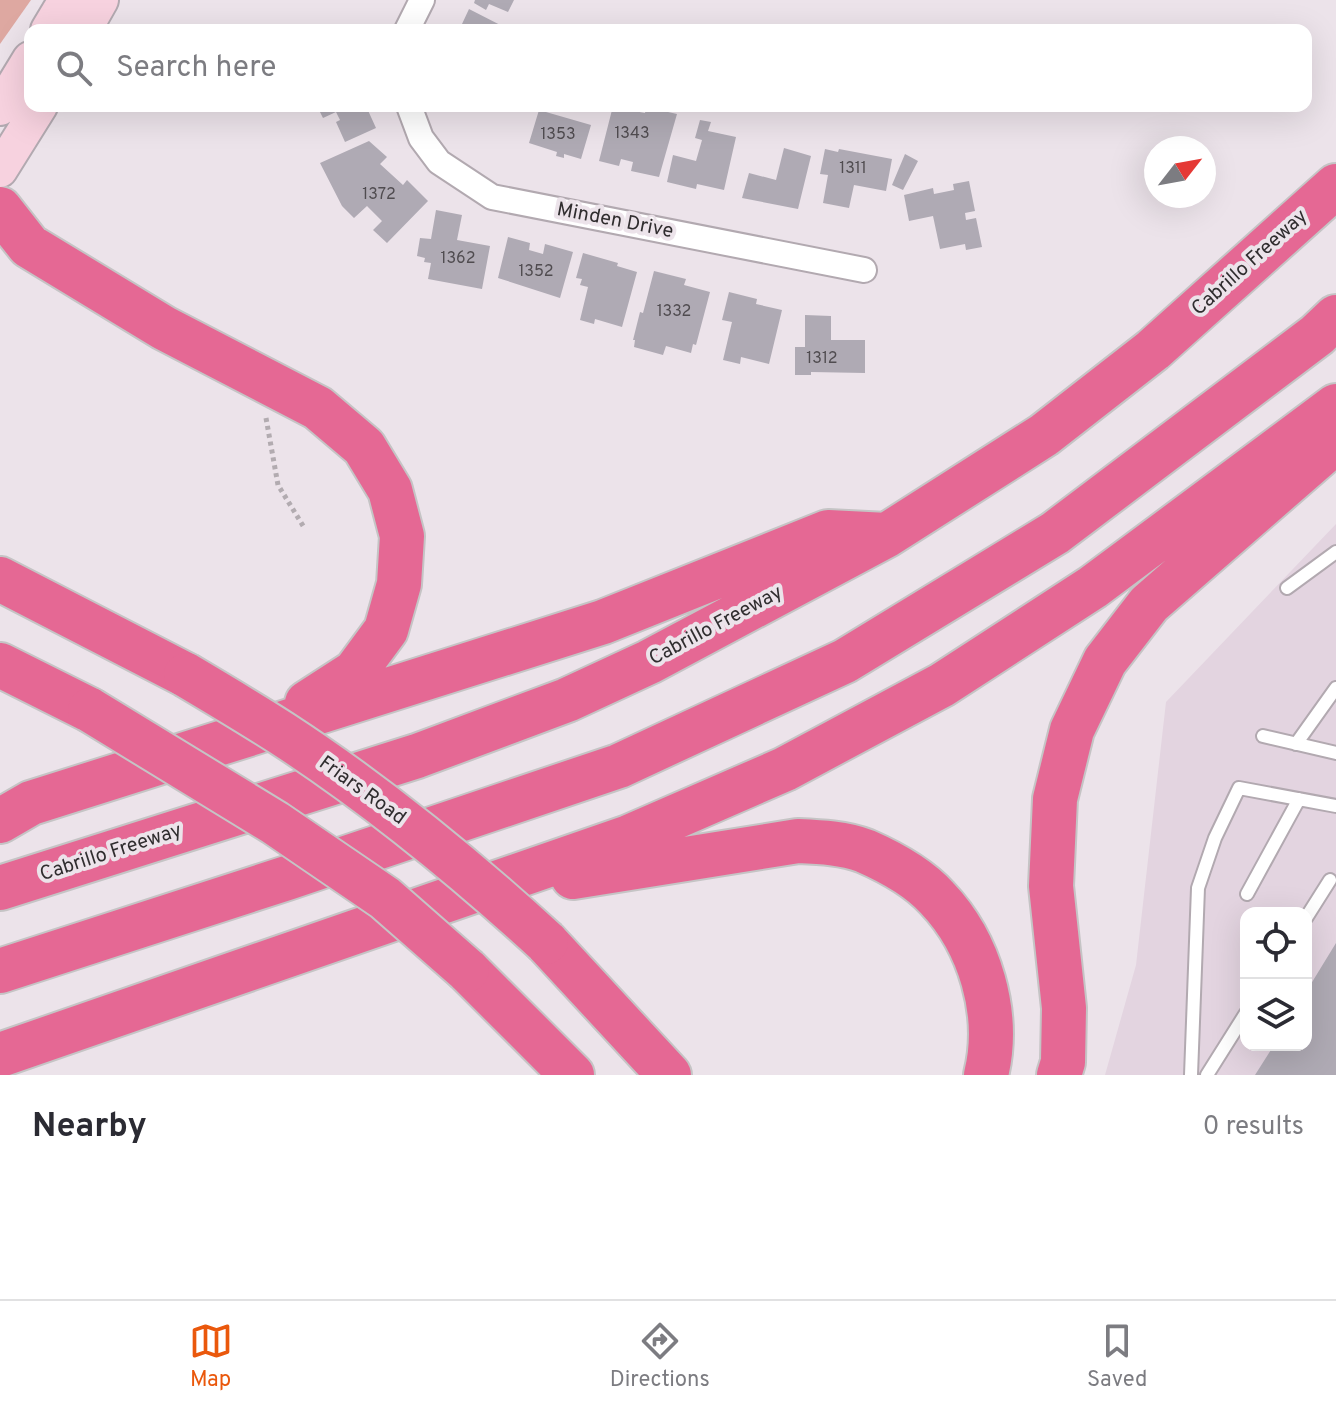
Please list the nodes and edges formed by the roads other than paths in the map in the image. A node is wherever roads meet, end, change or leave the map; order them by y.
1 (66, 0) edge
2 (101, 0) edge
3 (422, 0) edge
4 (52, 24) edge
5 (87, 24) edge
6 (410, 24) edge
7 (24, 69) edge
8 (0, 108) edge
9 (36, 112) edge
10 (411, 112) edge
11 (0, 170) edge
12 (1336, 186) edge
13 (0, 209) edge
14 (15, 249) edge
15 (864, 270) dead end
16 (1336, 317) edge
17 (1336, 406) edge
18 (1336, 441) edge
19 (887, 535) junction
20 (1336, 552) edge
21 (0, 579) edge
22 (1287, 588) dead end
23 (0, 665) edge
24 (1336, 688) edge
25 (265, 731) junction
26 (1263, 736) dead end
27 (1296, 744) junction
28 (1336, 753) edge
29 (1299, 799) junction
30 (1336, 806) edge
31 (10, 810) edge
32 (1334, 878) edge
33 (0, 888) edge
34 (468, 893) junction
35 (1247, 894) dead end
36 (1312, 909) edge
37 (0, 971) edge
38 (1240, 1023) edge
39 (0, 1055) edge
40 (572, 1075) edge
41 (669, 1075) edge
42 (986, 1075) edge
43 (1059, 1075) edge
44 (1191, 1075) edge
45 (1207, 1075) edge

1 - 4 main road
2 - 5 main road
3 - 6 street
7 - 8 main road
9 - 11 main road
10 - 15 street, Minden Drive
12 - 19 highway, Cabrillo Freeway
13 - 14 highway
14 - 25 highway
16 - 37 highway
17 - 34 highway
18 - 43 highway
19 - 25 highway
19 - 33 highway, Cabrillo Freeway
20 - 22 lane
21 - 41 highway, Friars Road, bridge
23 - 40 highway, bridge
24 - 27 lane
25 - 31 highway
26 - 27 lane
27 - 28 lane
29 - 30 lane
29 - 35 lane
29 - 44 lane
32 - 36 lane
34 - 39 highway
34 - 42 highway
38 - 45 lane

